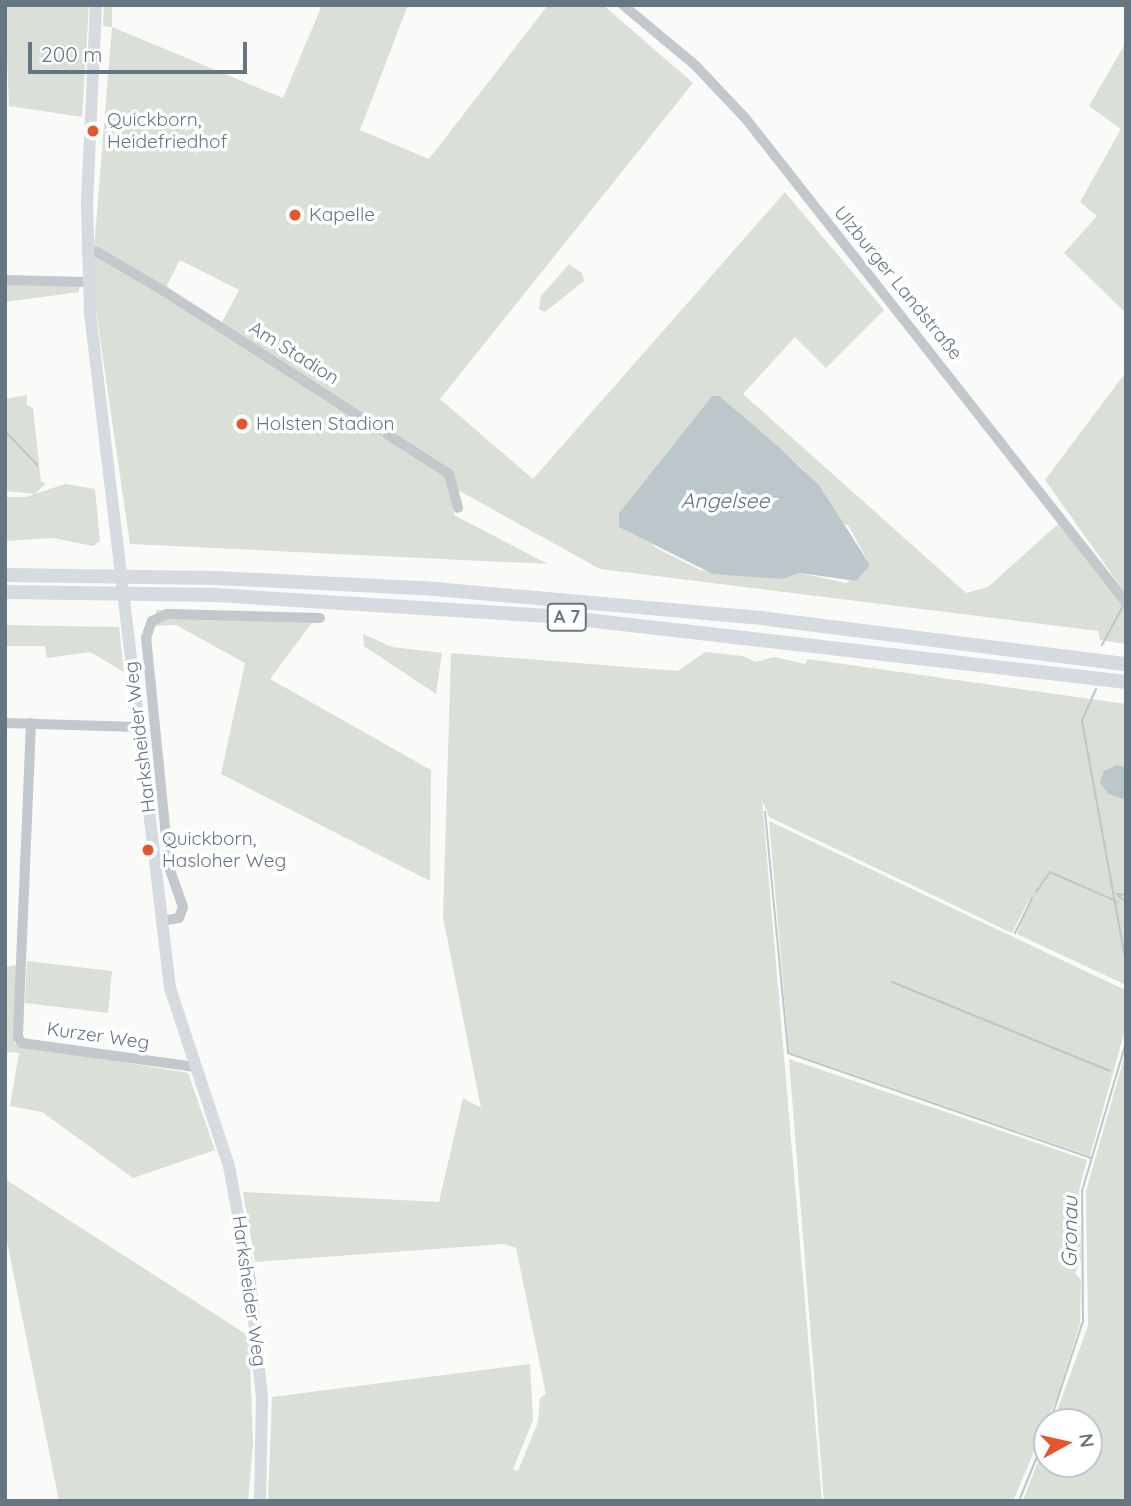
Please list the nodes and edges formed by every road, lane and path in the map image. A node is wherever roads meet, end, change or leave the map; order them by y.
1 (96, 5) edge
2 (623, 5) edge
3 (87, 251) junction
4 (5, 280) edge
5 (87, 282) junction
6 (458, 508) dead end
7 (5, 575) edge
8 (5, 592) edge
9 (1126, 602) edge
10 (320, 618) dead end
11 (1126, 664) edge
12 (1126, 681) edge
13 (5, 723) edge
14 (32, 723) junction
15 (138, 727) junction
16 (161, 921) junction
17 (195, 1067) junction
18 (260, 1501) edge

1 - 3 main road, Harksheider Weg
2 - 9 street, Ulzburger Landstraße
3 - 5 main road, Harksheider Weg
3 - 6 street, Am Stadion
4 - 5 street
5 - 15 main road, Harksheider Weg
7 - 11 highway, A 7
8 - 12 highway, A 7
10 - 16 street
13 - 14 street
14 - 15 street
14 - 17 street, Kurzer Weg
15 - 16 main road, Harksheider Weg
16 - 17 main road, Harksheider Weg
17 - 18 main road, Harksheider Weg

